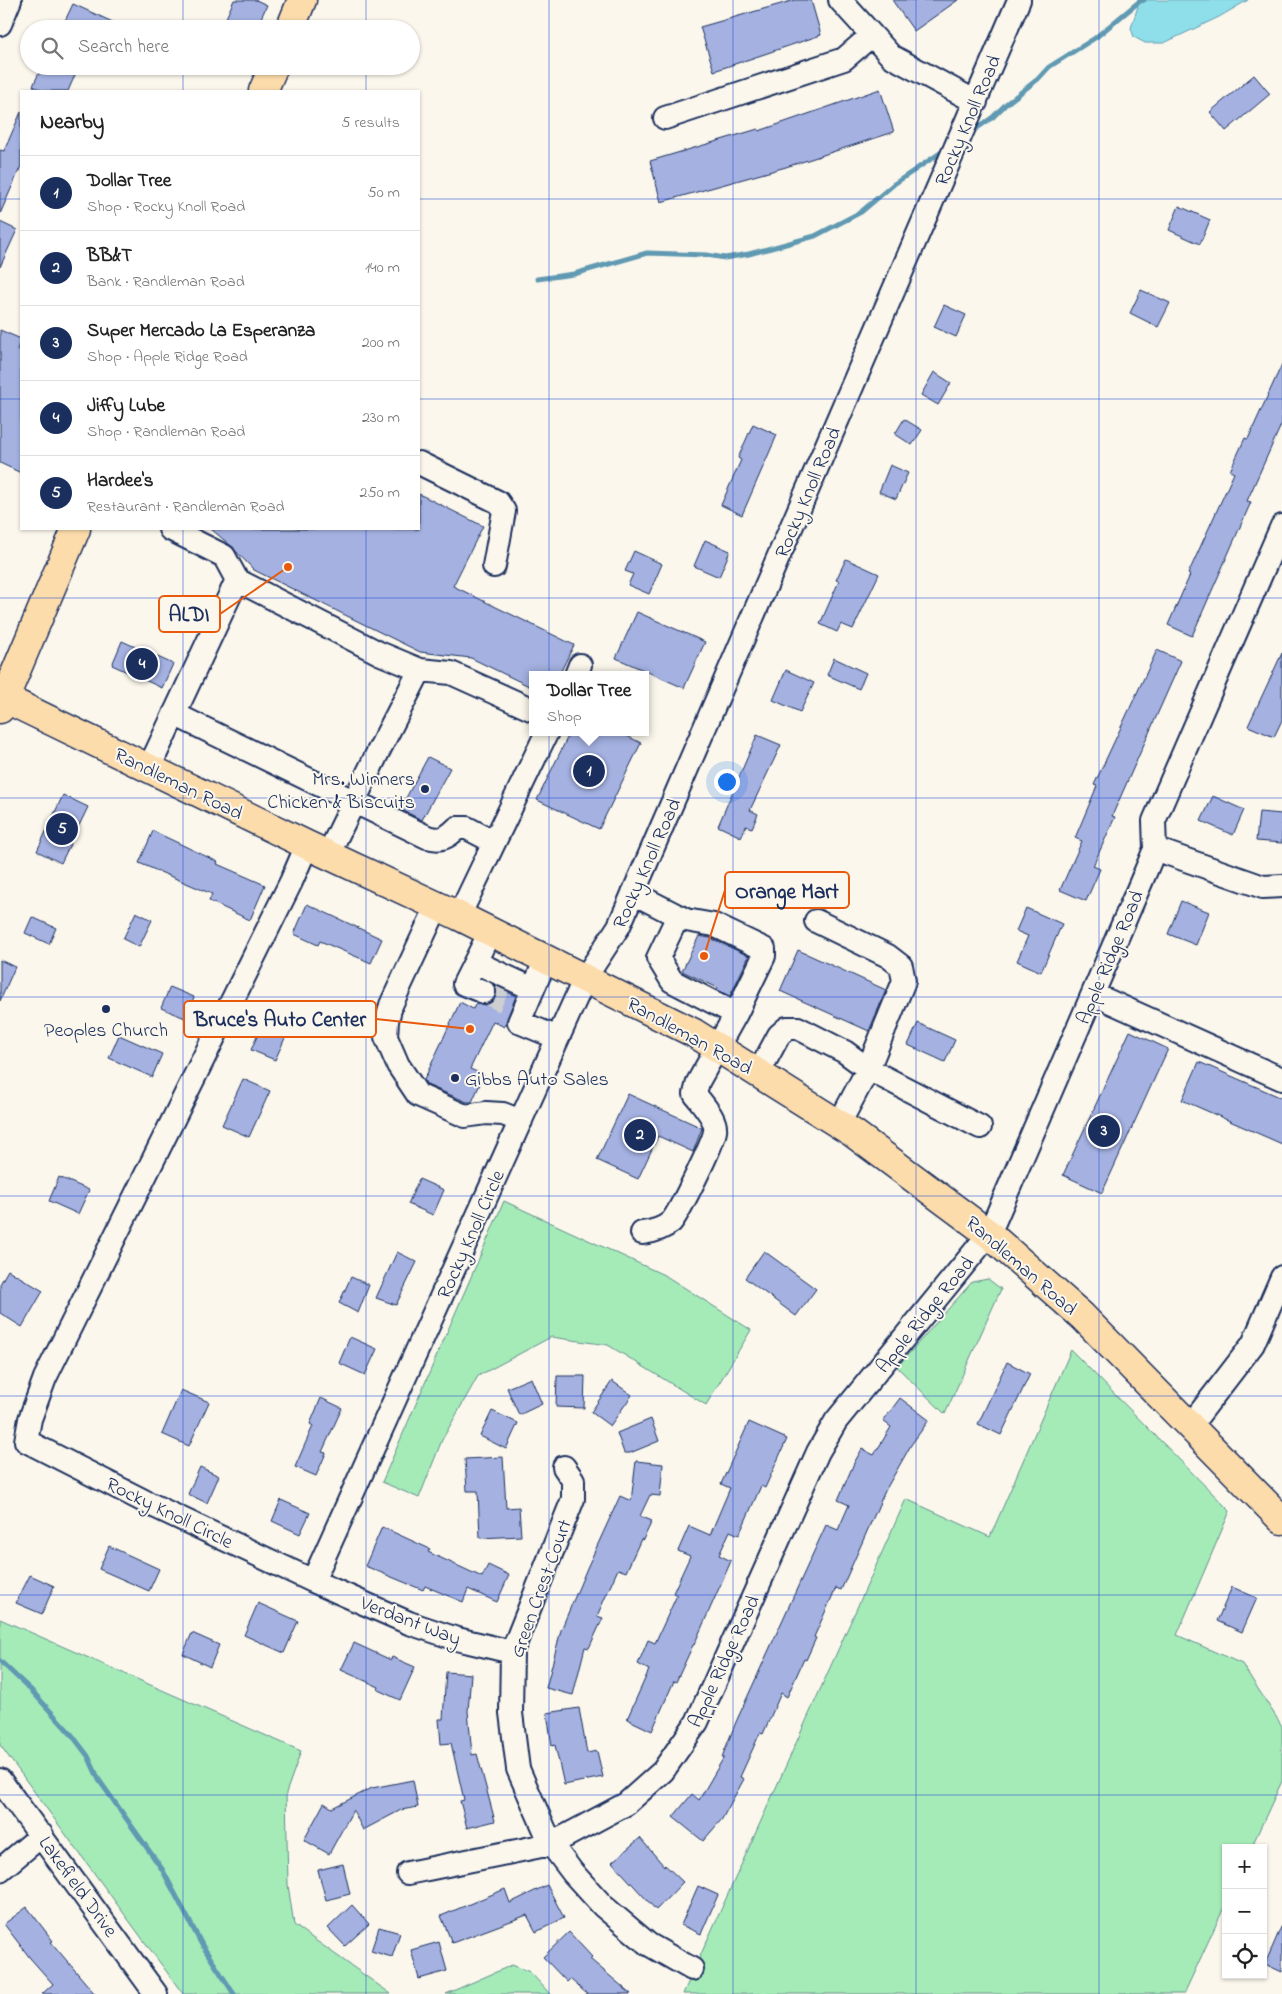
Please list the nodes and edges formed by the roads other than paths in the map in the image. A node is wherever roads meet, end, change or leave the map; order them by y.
1 (10, 0) edge
2 (302, 0) edge
3 (840, 0) edge
4 (1019, 0) edge
5 (294, 20) edge
6 (0, 24) edge
7 (872, 35) junction
8 (270, 75) edge
9 (263, 90) edge
10 (976, 102) junction
11 (665, 118) dead end
12 (420, 463) edge
13 (1282, 526) edge
14 (76, 530) edge
15 (172, 530) edge
16 (494, 566) dead end
17 (237, 580) junction
18 (420, 670) junction
19 (1, 701) edge
20 (529, 708) edge
21 (174, 714) junction
22 (545, 736) edge
23 (149, 768) junction
24 (354, 801) junction
25 (494, 842) junction
26 (1155, 849) junction
27 (318, 850) junction
28 (1282, 886) edge
29 (633, 893) junction
30 (448, 911) junction
31 (678, 916) junction
32 (816, 921) dead end
33 (490, 932) junction
34 (546, 960) junction
35 (475, 962) junction
36 (585, 978) junction
37 (533, 989) junction
38 (484, 992) tunnel mouth
39 (1093, 994) junction
40 (736, 1014) junction
41 (558, 1038) junction
42 (716, 1047) junction
43 (868, 1069) junction
44 (758, 1074) junction
45 (1282, 1079) edge
46 (521, 1121) junction
47 (838, 1124) junction
48 (980, 1127) dead end
49 (642, 1233) dead end
50 (989, 1234) junction
51 (1282, 1277) edge
52 (1190, 1426) junction
53 (564, 1467) dead end
54 (1282, 1520) edge
55 (313, 1581) junction
56 (512, 1652) junction
57 (0, 1780) edge
58 (42, 1835) junction
59 (551, 1844) junction
60 (0, 1870) edge
61 (408, 1873) dead end
62 (692, 1969) dead end
63 (156, 1994) edge

1 - 6 street
2 - 5 main road
3 - 7 street
4 - 10 street, Rocky Knoll Road
7 - 10 street
7 - 11 street
8 - 9 main road
10 - 29 street, Rocky Knoll Road
12 - 16 street
13 - 26 street, Apple Ridge Road
14 - 19 main road
15 - 17 street
17 - 18 street
17 - 21 street
18 - 20 street
18 - 24 street
19 - 23 main road, Randleman Road
21 - 23 street
21 - 24 street
22 - 25 street
23 - 27 main road, Randleman Road
24 - 25 street
24 - 27 street
25 - 30 street
26 - 28 street
26 - 39 street, Apple Ridge Road
27 - 30 main road, Randleman Road
27 - 55 street, Rocky Knoll Circle
29 - 31 street
29 - 36 street, Rocky Knoll Road
30 - 33 main road, Randleman Road
30 - 46 street
31 - 40 street
31 - 40 street
32 - 43 street
33 - 34 main road, Randleman Road
33 - 35 street
34 - 36 main road, Randleman Road
34 - 37 street
35 - 37 street
35 - 38 street
36 - 41 street, Rocky Knoll Circle
36 - 42 main road, Randleman Road
37 - 41 street
39 - 45 street
39 - 50 street, Apple Ridge Road
40 - 42 street
41 - 46 street, Rocky Knoll Circle
42 - 44 main road, Randleman Road
42 - 49 street
43 - 44 street
43 - 47 street
43 - 48 street
44 - 47 main road, Randleman Road
46 - 55 street, Rocky Knoll Circle
47 - 50 main road, Randleman Road
50 - 52 main road, Randleman Road
50 - 59 street, Apple Ridge Road
51 - 52 street
52 - 54 main road, Randleman Road
53 - 56 street, Green Crest Court
55 - 56 street, Verdant Way
56 - 59 street, Green Crest Court
57 - 58 street, Lakefield Drive
58 - 60 street
58 - 63 street, Lakefield Drive
59 - 61 street, Apple Ridge Road
59 - 62 street, Green Crest Court

